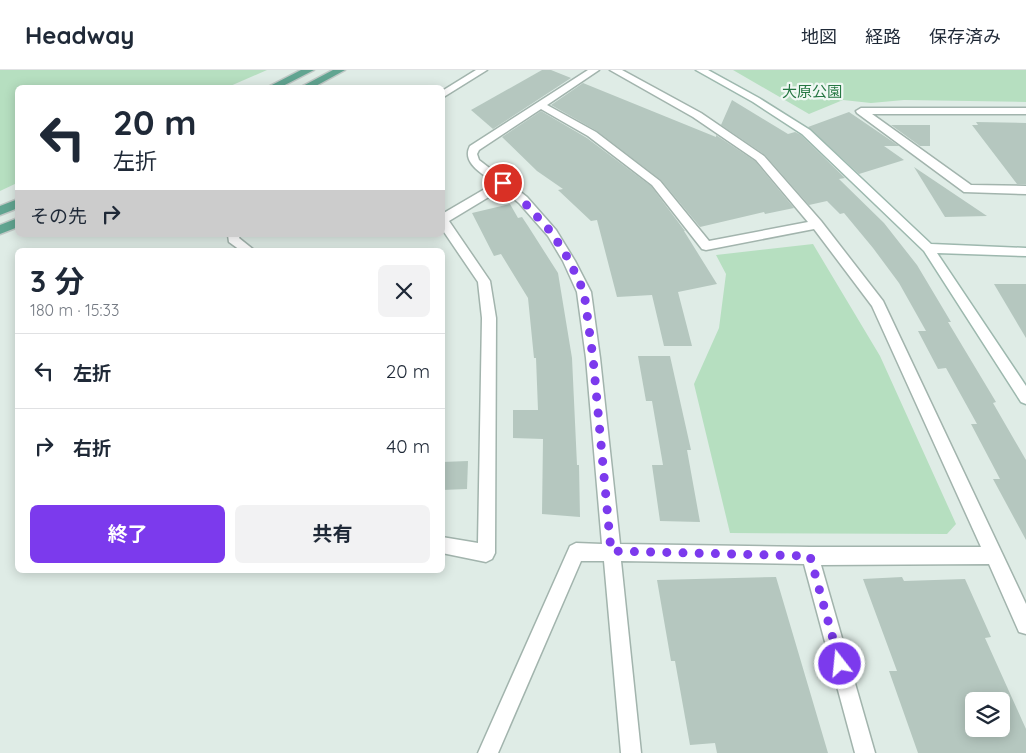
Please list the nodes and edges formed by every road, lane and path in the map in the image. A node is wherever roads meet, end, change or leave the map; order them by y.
1 (309, 70) edge
2 (340, 70) edge
3 (482, 70) edge
4 (594, 70) edge
5 (615, 70) edge
6 (701, 70) edge
7 (276, 85) edge
8 (308, 85) edge
9 (445, 93) edge
10 (541, 105) junction
11 (1026, 111) edge
12 (503, 183) junction
13 (1026, 190) edge
14 (15, 204) edge
15 (0, 211) edge
16 (445, 218) edge
17 (445, 222) edge
18 (15, 223) edge
19 (817, 224) junction
20 (0, 230) edge
21 (233, 237) edge
22 (245, 248) edge
23 (928, 248) junction
24 (1026, 252) edge
25 (1026, 398) edge
26 (445, 546) edge
27 (611, 551) junction
28 (994, 554) junction
29 (810, 556) junction
30 (1026, 625) edge
31 (488, 753) edge
32 (631, 753) edge
33 (865, 753) edge

1 - 7 main road
2 - 8 main road
3 - 9 street
4 - 10 street
5 - 19 street
6 - 23 street
10 - 12 street
10 - 19 street
11 - 13 street
12 - 16 street
12 - 27 street
14 - 15 main road
17 - 26 street
18 - 20 main road
19 - 28 street
21 - 22 street
23 - 24 street
23 - 25 street
27 - 29 street
27 - 31 street
27 - 32 street
28 - 29 street
28 - 30 street
29 - 33 street

